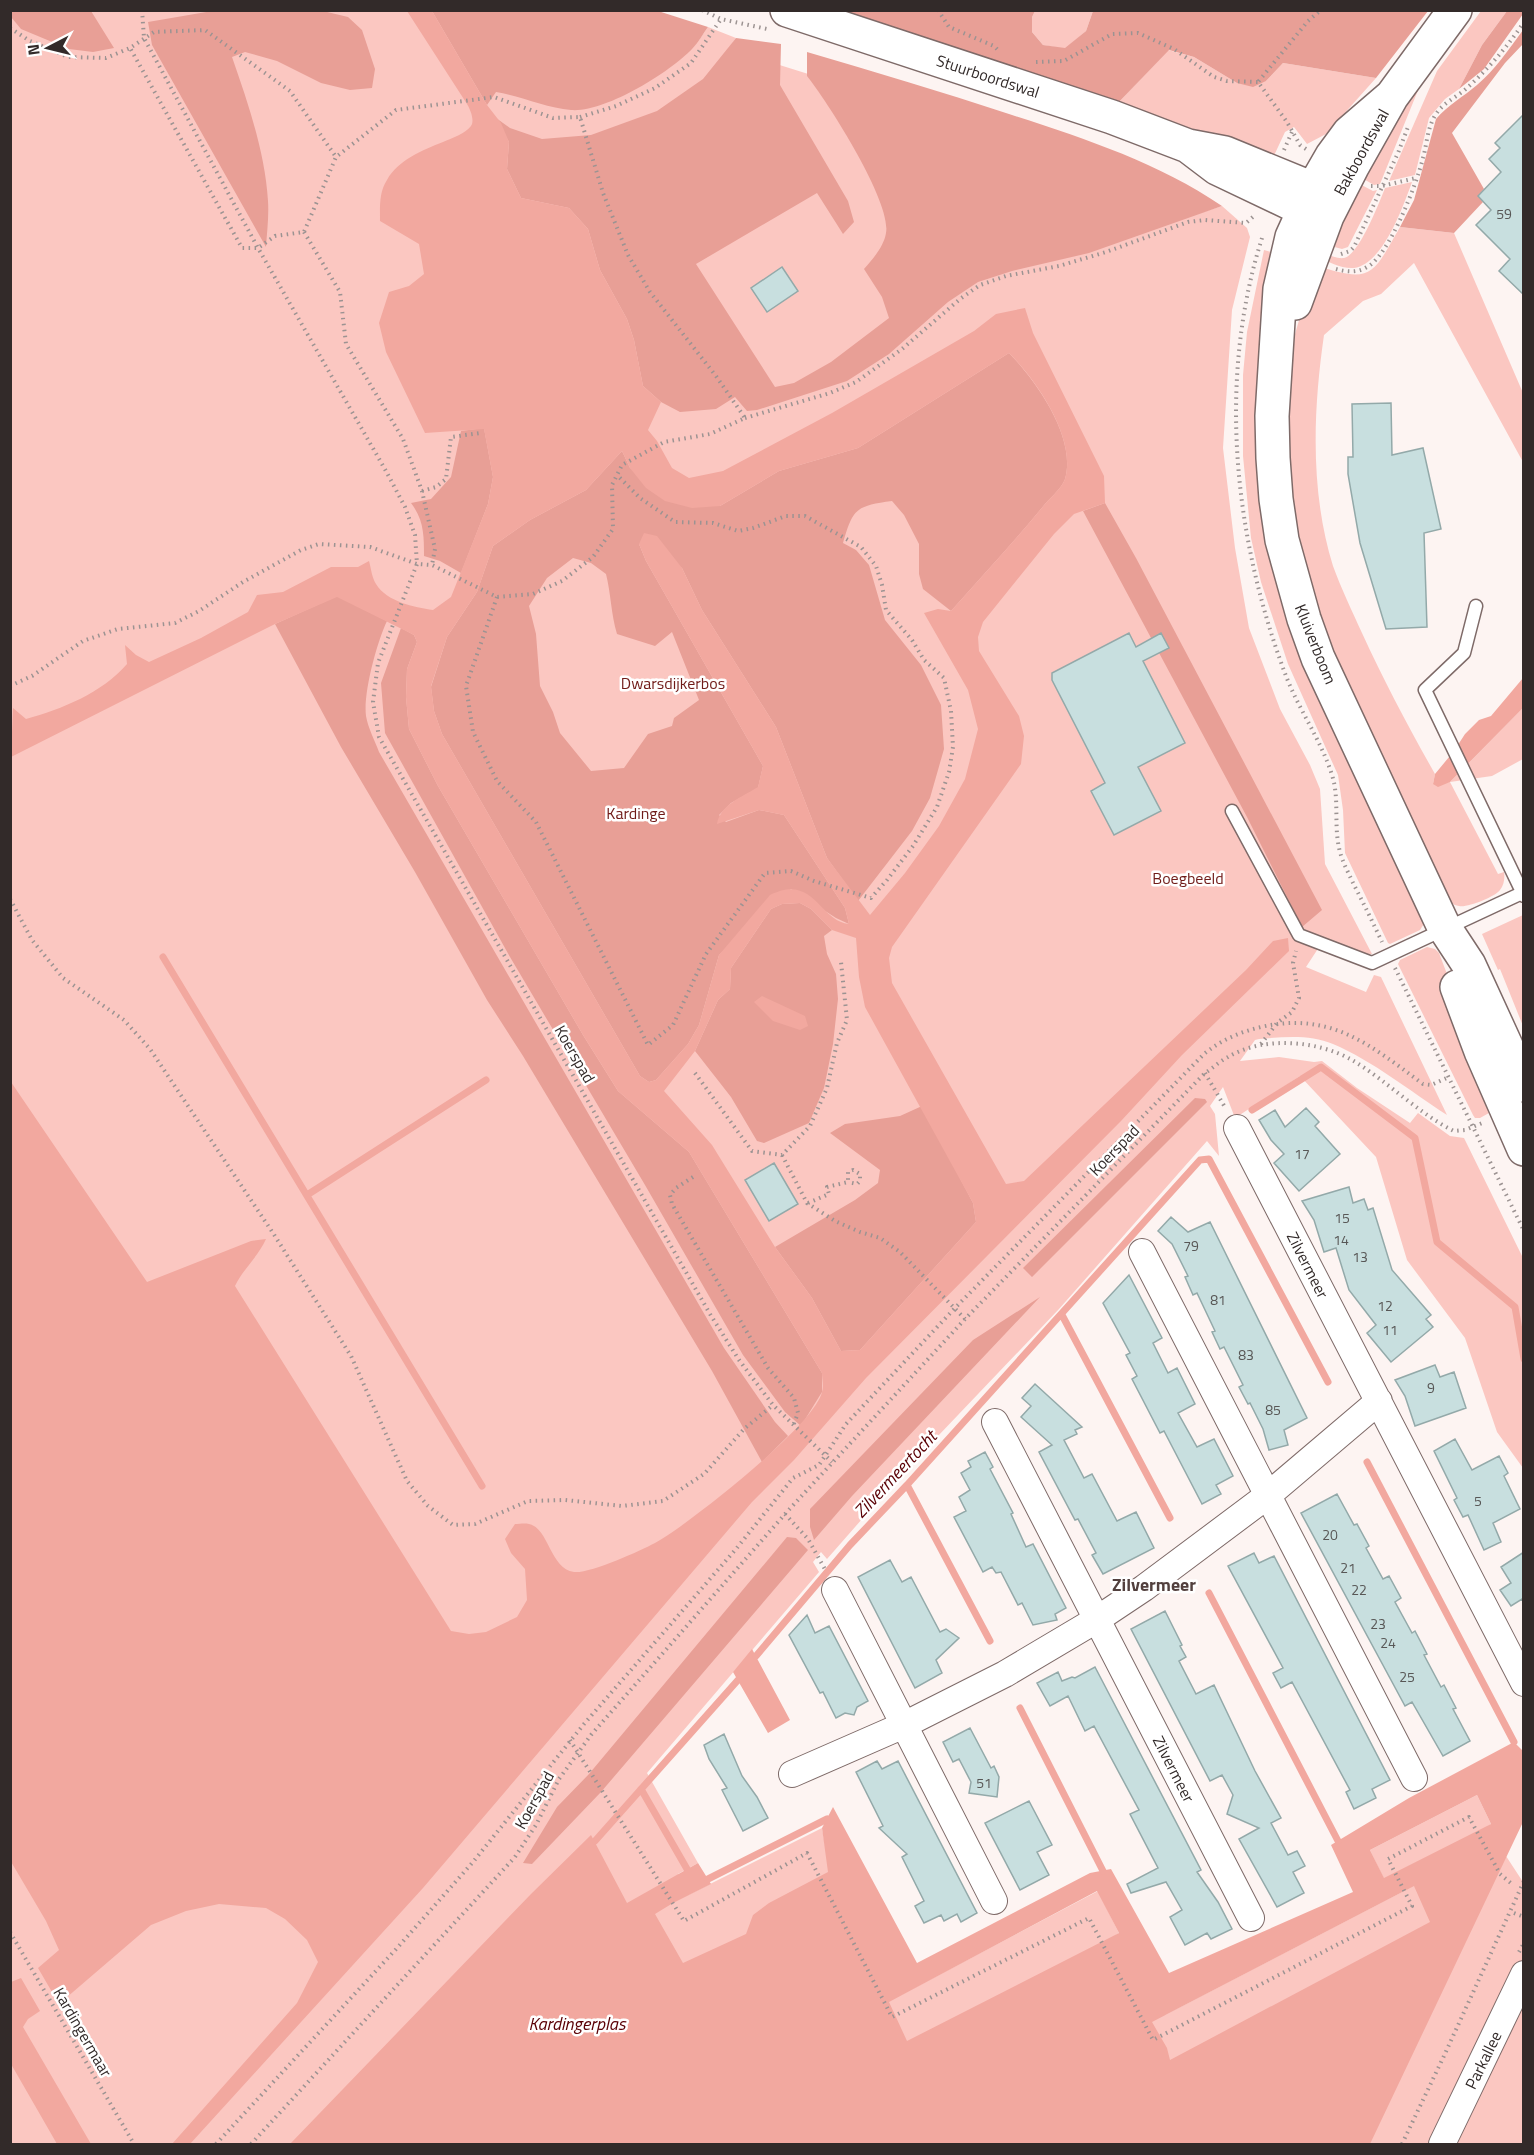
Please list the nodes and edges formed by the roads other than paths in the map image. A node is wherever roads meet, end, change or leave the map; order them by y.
1 (787, 10) edge
2 (1455, 10) edge
3 (1316, 202) junction
4 (1476, 606) dead end
5 (1232, 811) dead end
6 (1523, 895) edge
7 (1444, 927) junction
8 (1524, 1085) edge
9 (1237, 1128) road end
10 (1524, 1149) edge
11 (1142, 1252) dead end
12 (1379, 1401) junction
13 (995, 1422) dead end
14 (1267, 1496) junction
15 (835, 1590) dead end
16 (1096, 1620) junction
17 (1524, 1683) edge
18 (904, 1725) junction
19 (792, 1774) dead end
20 (1414, 1778) dead end
21 (994, 1901) dead end
22 (1251, 1917) dead end
23 (1524, 1974) edge
24 (1442, 2145) edge

1 - 3 main road, Stuurboordswal
2 - 3 main road, Bakboordswal
3 - 7 main road, Kluiverboom
4 - 6 lane
5 - 7 lane
6 - 7 lane
7 - 8 main road, Kluiverboom
7 - 10 main road, Kluiverboom
9 - 12 street, Zilvermeer
11 - 14 street
12 - 14 street
12 - 17 street, Zilvermeer
13 - 16 street, Zilvermeer
14 - 16 street
14 - 20 street
15 - 18 street
16 - 18 street
16 - 22 street, Zilvermeer
18 - 19 street
18 - 21 street
23 - 24 street, Parkallee

